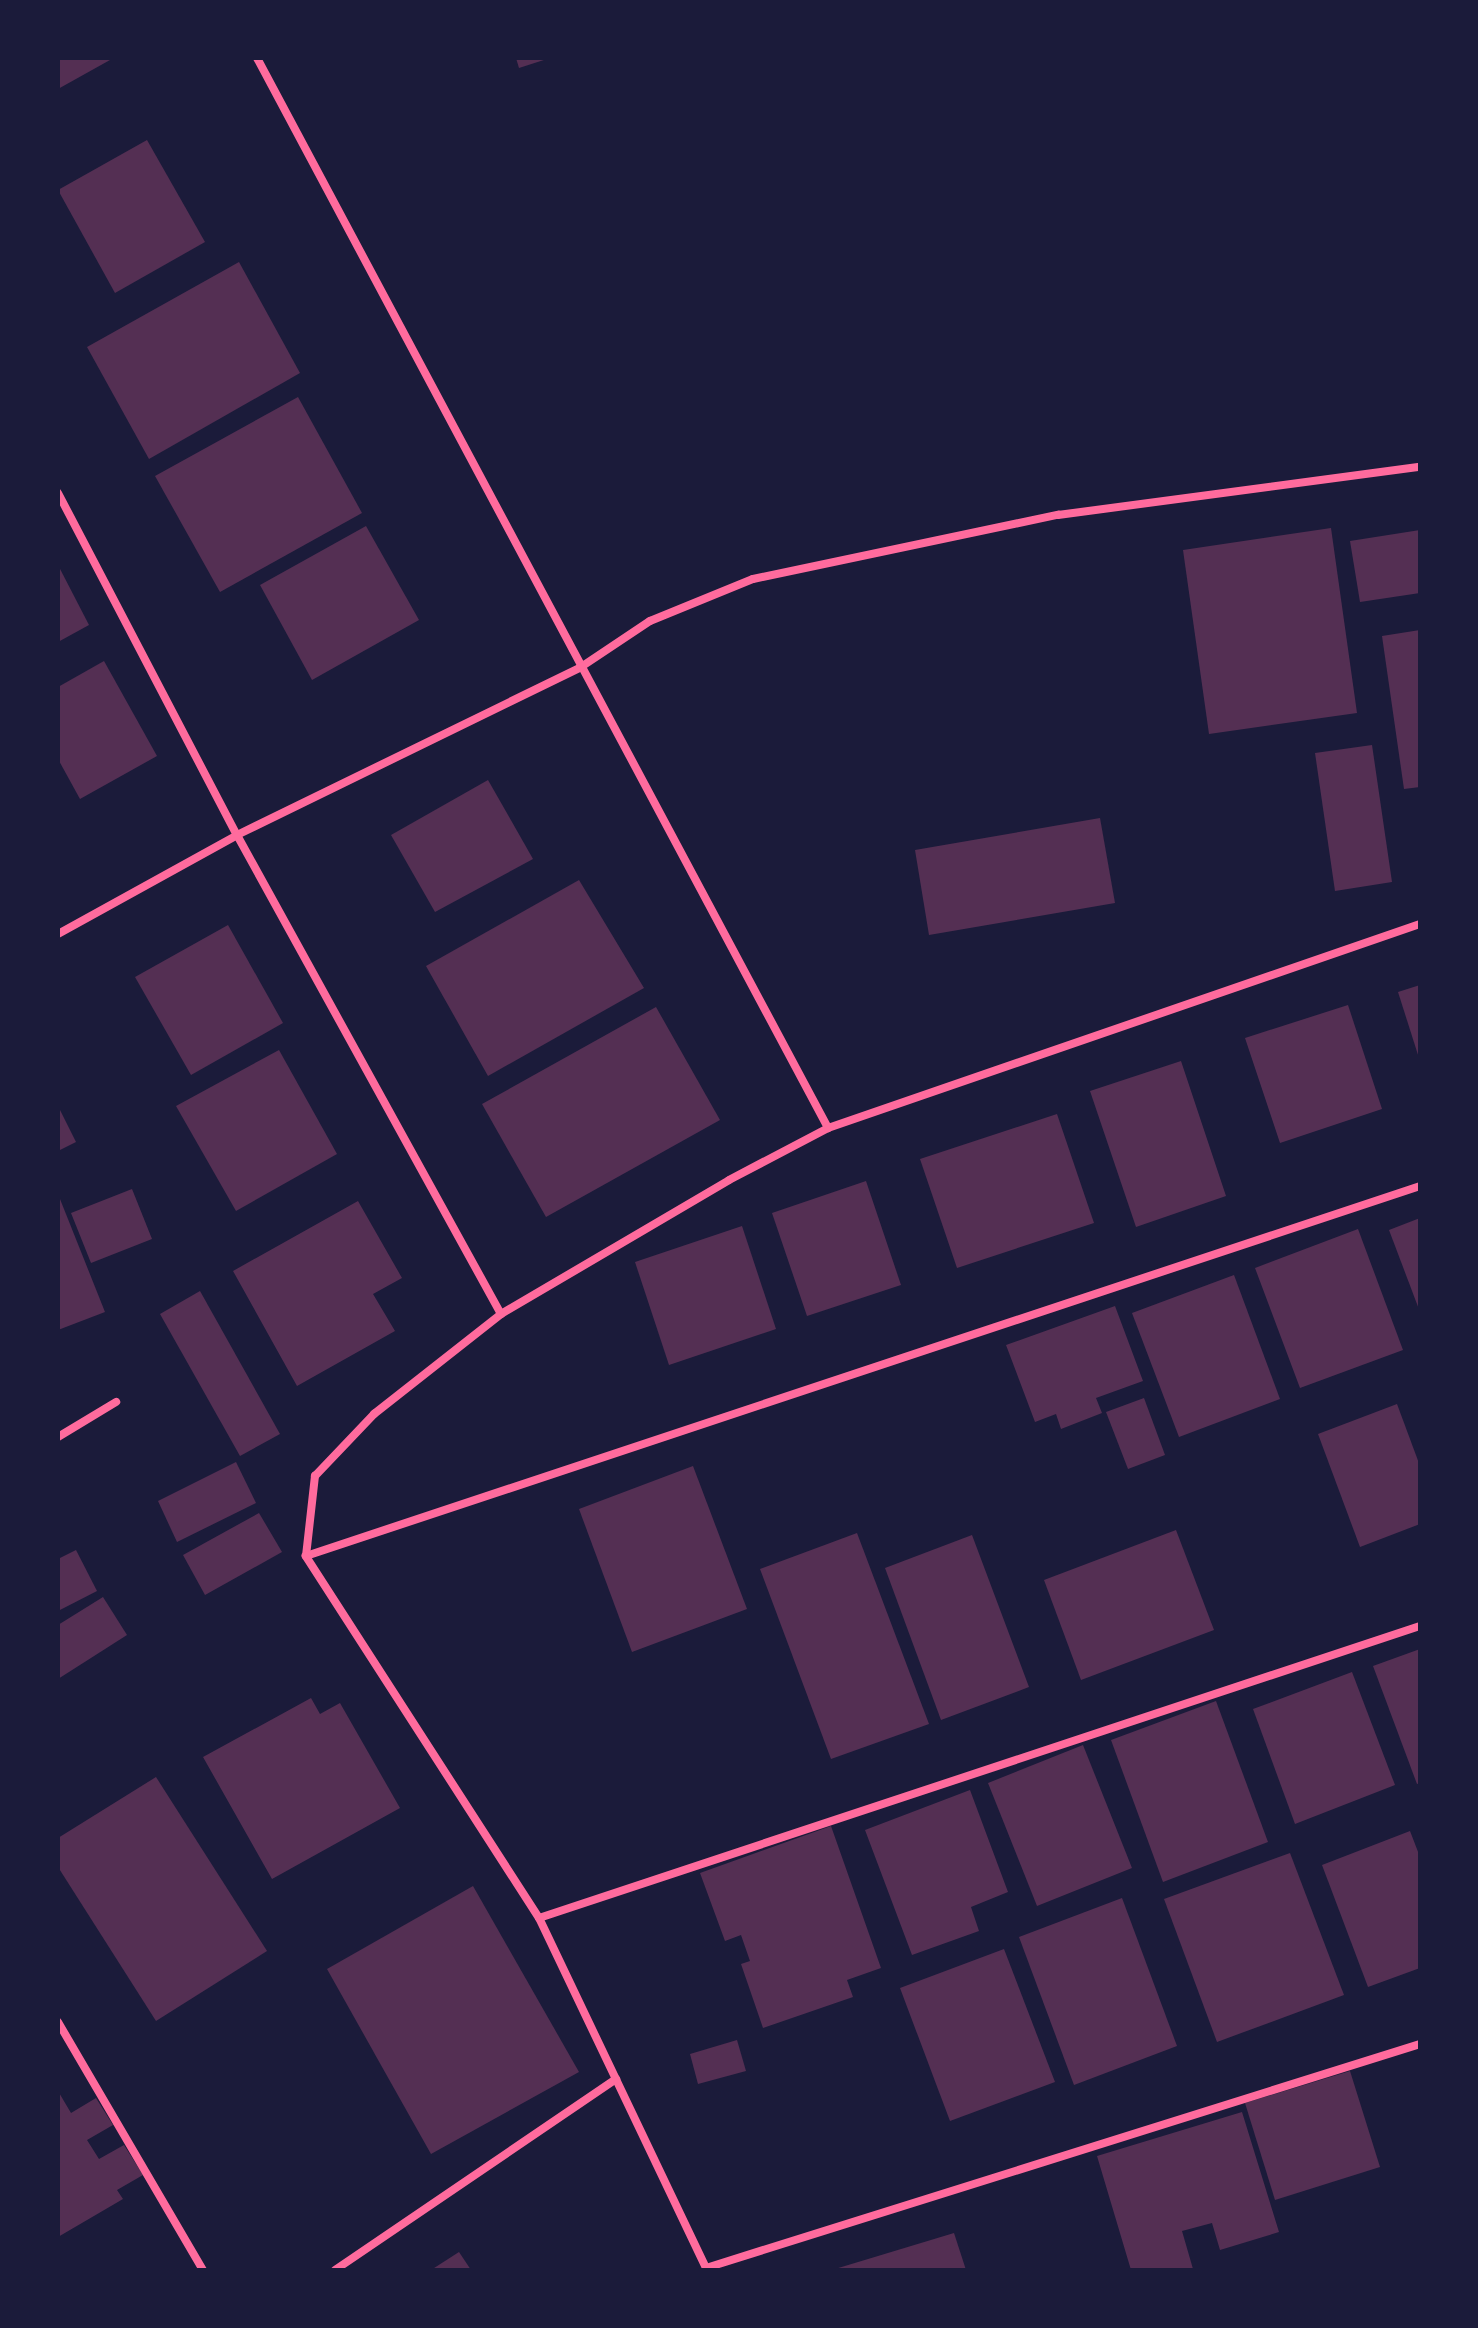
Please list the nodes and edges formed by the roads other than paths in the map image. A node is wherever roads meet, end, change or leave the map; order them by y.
1 (257, 58) edge
2 (1420, 467) edge
3 (58, 493) edge
4 (581, 667) junction
5 (237, 835) junction
6 (1420, 924) edge
7 (58, 934) edge
8 (828, 1128) junction
9 (1420, 1186) edge
10 (501, 1314) junction
11 (116, 1402) dead end
12 (58, 1437) edge
13 (306, 1556) junction
14 (1420, 1626) edge
15 (539, 1918) junction
16 (58, 2022) edge
17 (1420, 2044) edge
18 (616, 2079) junction
19 (707, 2269) edge
20 (203, 2270) edge
21 (335, 2270) edge

1 - 4 street
2 - 4 street
3 - 5 street
4 - 5 street
4 - 8 street
5 - 7 street
5 - 10 street
6 - 8 street
8 - 10 street
9 - 13 street
10 - 13 street
11 - 12 street
13 - 15 street
14 - 15 street
15 - 18 street
16 - 20 street
17 - 19 street
18 - 19 street
18 - 21 street

